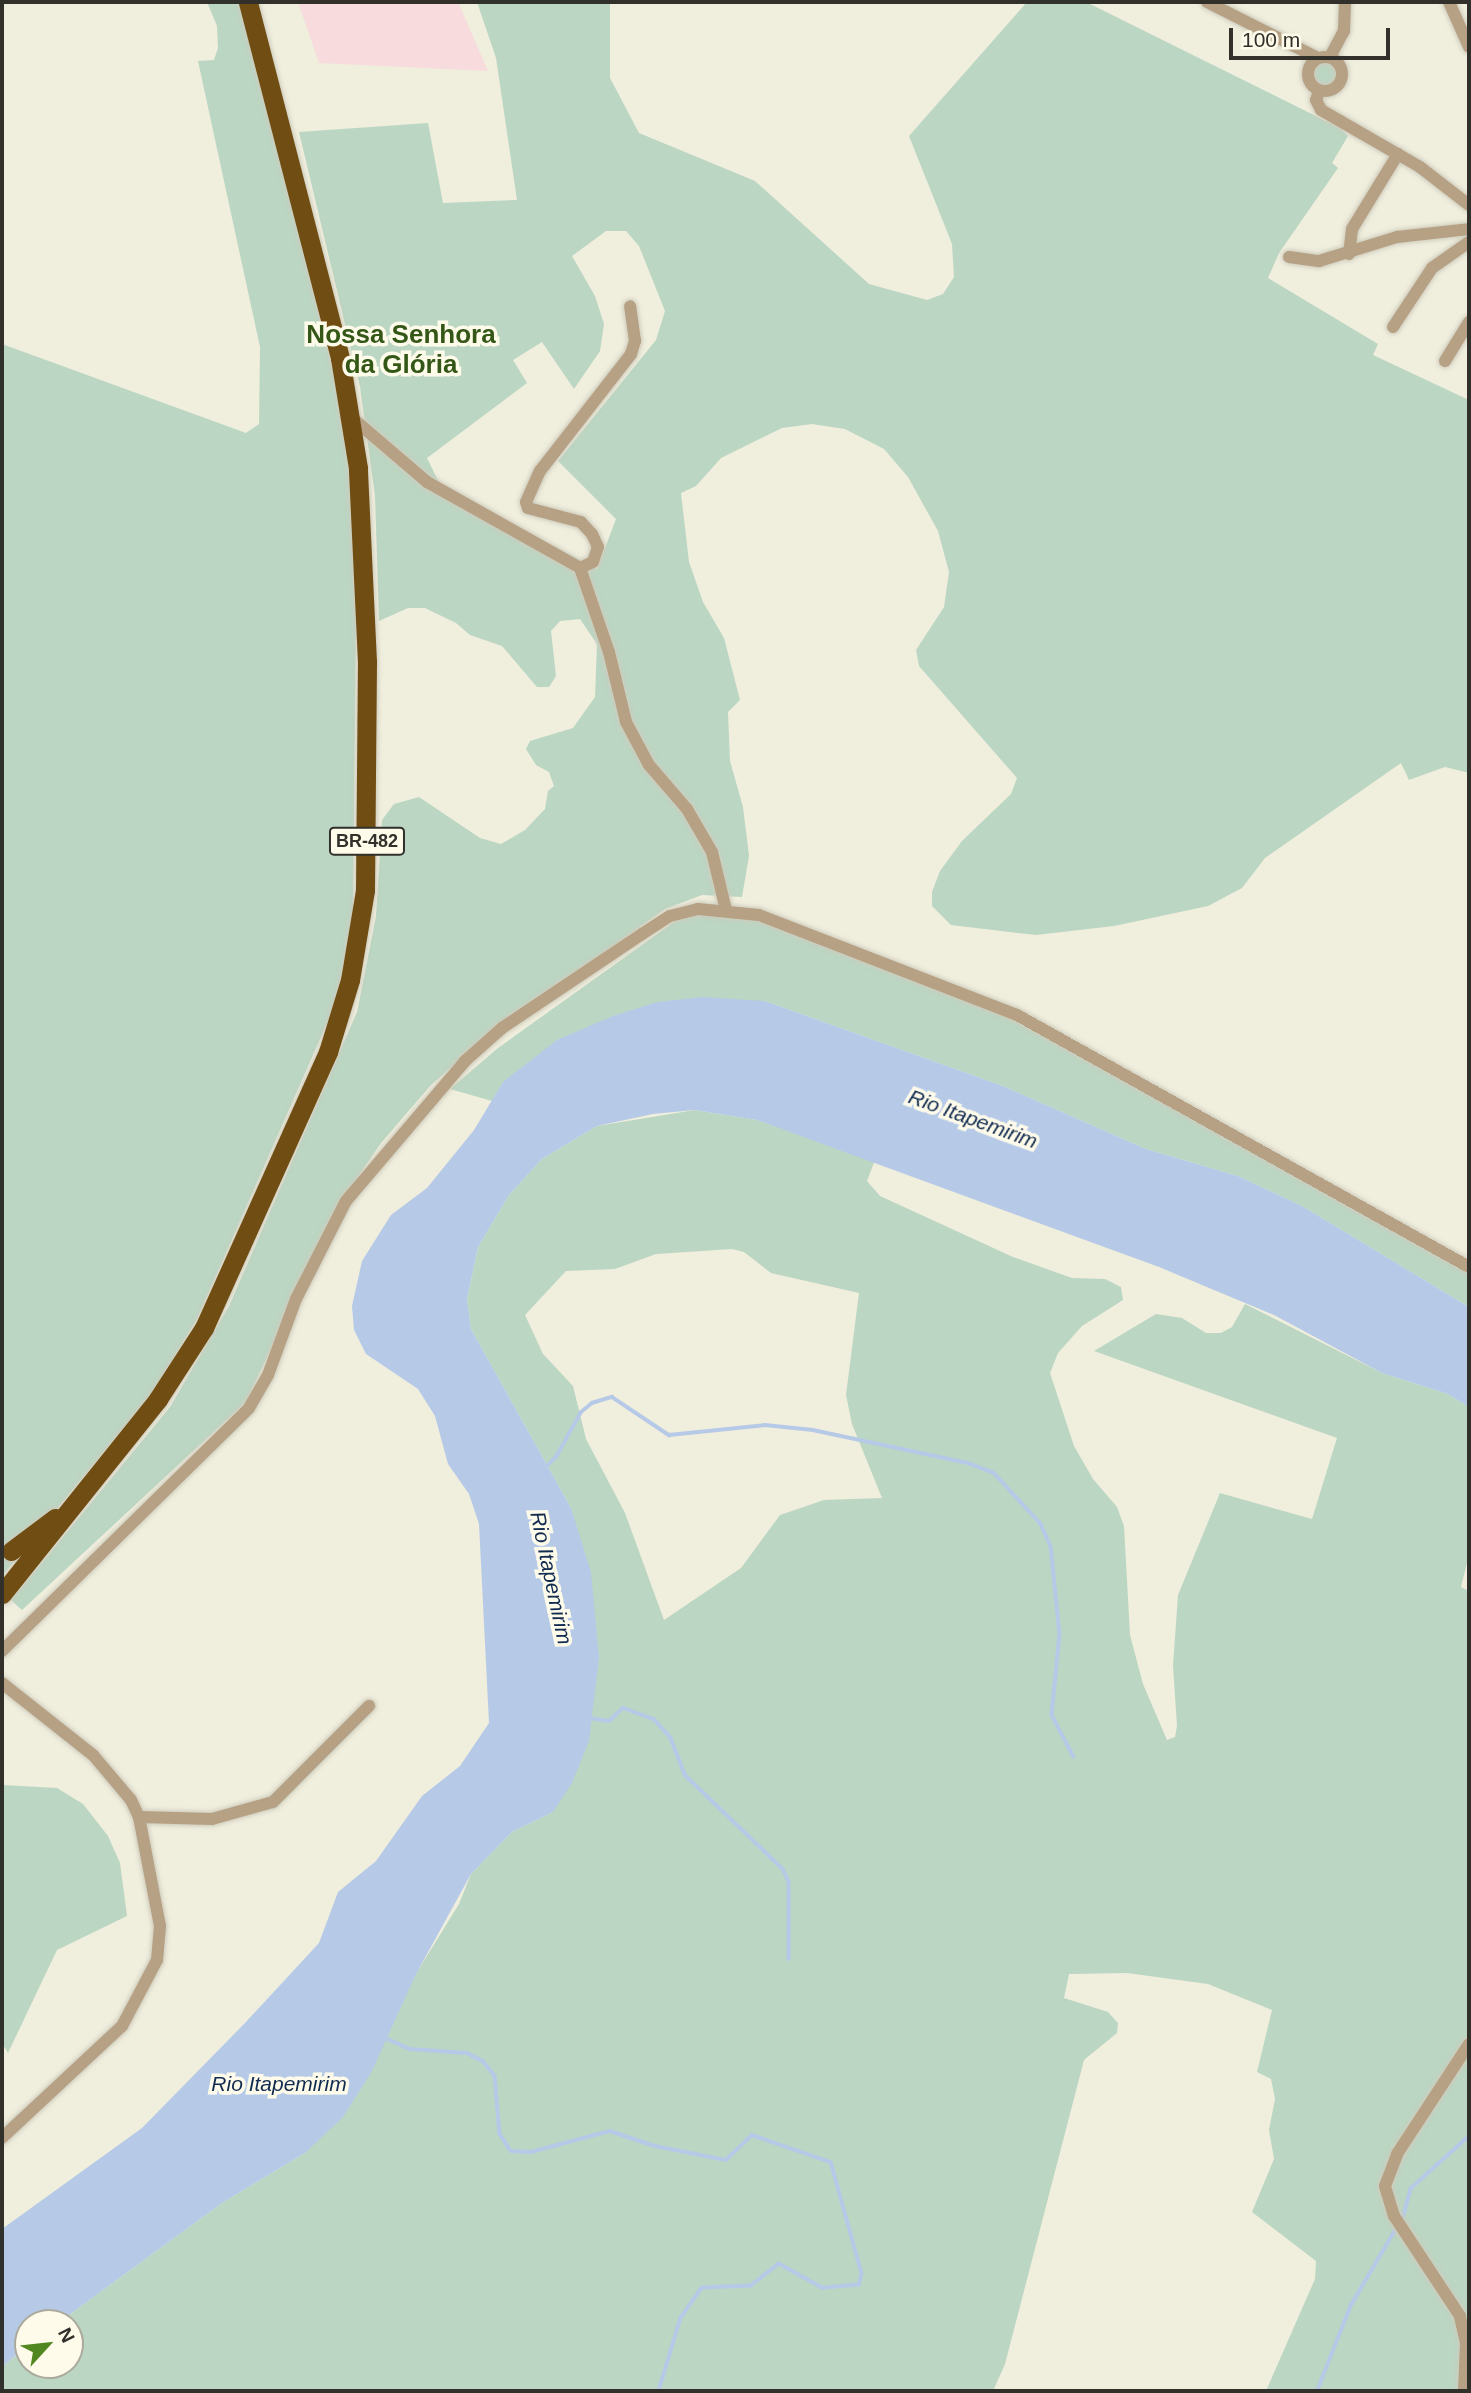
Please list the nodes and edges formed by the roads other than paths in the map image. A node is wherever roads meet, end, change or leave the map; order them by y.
1 (248, 2) edge
2 (1208, 2) edge
3 (1345, 2) edge
4 (1449, 2) edge
5 (1469, 47) edge
6 (1324, 58) junction
7 (1319, 91) junction
8 (1398, 154) junction
9 (1469, 205) edge
10 (1469, 229) edge
11 (1469, 242) edge
12 (1349, 254) junction
13 (1289, 257) dead end
14 (630, 306) dead end
15 (1469, 322) edge
16 (1393, 327) dead end
17 (1465, 342) edge
18 (1445, 361) dead end
19 (350, 416) junction
20 (580, 568) junction
21 (726, 910) junction
22 (1469, 1268) edge
23 (75, 1503) junction
24 (11, 1551) dead end
25 (2, 1594) edge
26 (2, 1651) edge
27 (2, 1683) edge
28 (369, 1706) dead end
29 (139, 1817) junction
30 (1469, 2044) edge
31 (2, 2138) edge
32 (1464, 2391) edge

1 - 19 highway, BR-482
2 - 6 street
3 - 6 street
4 - 5 street
6 - 7 street
6 - 7 street
7 - 8 street
8 - 9 street
8 - 12 street
10 - 12 street
11 - 16 street
12 - 13 street
14 - 20 street
15 - 17 street
17 - 18 street
19 - 20 street
19 - 23 highway, BR-482
20 - 21 street
21 - 22 street
21 - 26 street
23 - 24 highway
23 - 25 highway, BR-482
27 - 29 street
28 - 29 street
29 - 31 street
30 - 32 street

